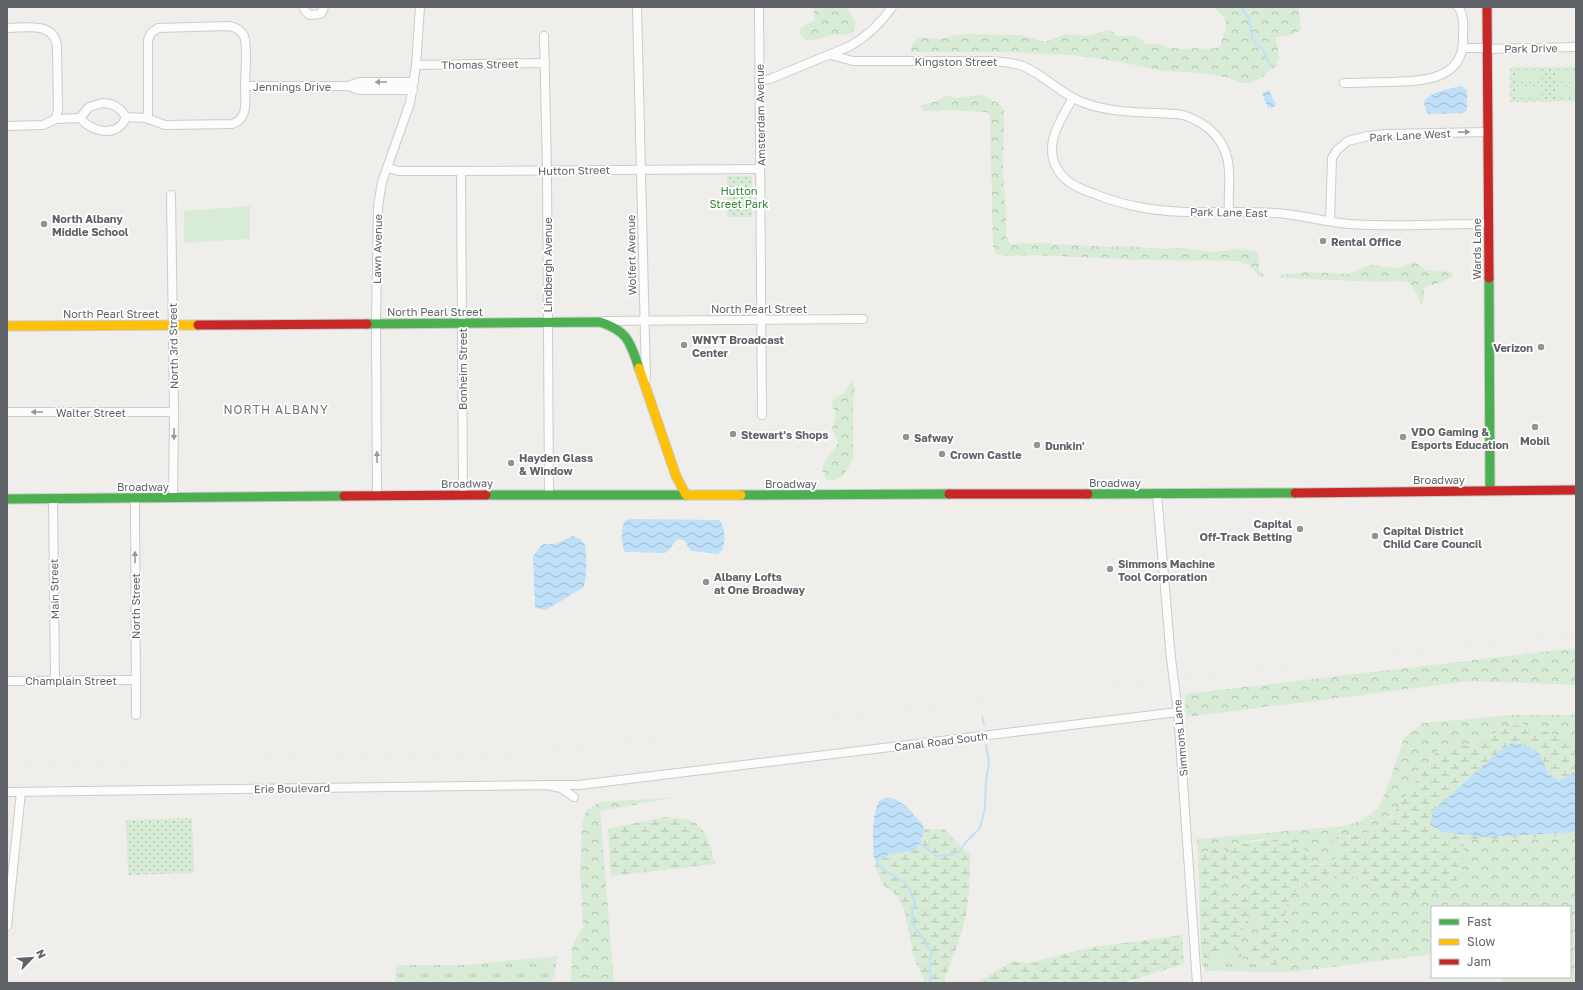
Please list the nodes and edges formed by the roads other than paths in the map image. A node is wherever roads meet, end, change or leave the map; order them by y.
1 (303, 7) edge
2 (324, 7) edge
3 (420, 7) edge
4 (638, 7) edge
5 (759, 7) edge
6 (892, 7) edge
7 (1458, 7) edge
8 (1487, 7) edge
9 (7, 28) edge
10 (544, 36) dead end
11 (1576, 47) edge
12 (1463, 48) junction
13 (1487, 49) junction
14 (832, 55) junction
15 (545, 63) junction
16 (416, 65) junction
17 (759, 81) junction
18 (1344, 83) dead end
19 (245, 86) junction
20 (413, 86) junction
21 (1072, 98) junction
22 (126, 117) junction
23 (80, 118) junction
24 (56, 119) junction
25 (148, 119) junction
26 (7, 126) edge
27 (1487, 132) junction
28 (388, 168) junction
29 (641, 169) junction
30 (760, 169) junction
31 (546, 170) junction
32 (461, 171) junction
33 (171, 195) dead end
34 (1229, 211) junction
35 (1330, 221) junction
36 (1488, 223) junction
37 (863, 319) dead end
38 (761, 320) junction
39 (644, 321) junction
40 (547, 322) junction
41 (593, 322) junction
42 (376, 323) junction
43 (462, 323) junction
44 (172, 325) junction
45 (7, 326) edge
46 (647, 388) junction
47 (7, 412) edge
48 (174, 412) junction
49 (762, 415) dead end
50 (1490, 490) junction
51 (1576, 490) edge
52 (549, 494) junction
53 (1157, 494) junction
54 (463, 495) junction
55 (686, 495) junction
56 (377, 496) junction
57 (53, 498) junction
58 (135, 498) junction
59 (173, 498) junction
60 (7, 499) edge
61 (55, 680) junction
62 (134, 680) junction
63 (7, 681) edge
64 (1178, 712) junction
65 (136, 715) dead end
66 (547, 785) junction
67 (7, 792) edge
68 (22, 792) junction
69 (574, 797) dead end
70 (7, 926) edge
71 (1197, 983) edge

1 - 2 street
3 - 16 street, Lawn Avenue
4 - 29 street, Wolfert Avenue
5 - 17 street, Amsterdam Avenue
6 - 14 street
7 - 12 street
8 - 13 main road, Wards Lane
9 - 24 street
10 - 15 street, Lindbergh Avenue
11 - 13 street, Park Drive
12 - 13 street, Park Drive
12 - 18 street
13 - 27 main road, Wards Lane
14 - 17 street
14 - 21 street, Kingston Street
15 - 16 street, Thomas Street
15 - 31 street, Lindbergh Avenue
16 - 20 street, Lawn Avenue
17 - 30 street, Amsterdam Avenue
19 - 20 street, Jennings Drive
19 - 25 street, Jennings Drive
19 - 25 street
20 - 28 street, Lawn Avenue
21 - 34 street, Kingston Street
21 - 34 street, Park Lane East
22 - 23 street
22 - 23 street
22 - 25 street, Jennings Drive
23 - 24 street
24 - 26 street
35 -> 27 street, Park Lane West
27 - 36 main road, Wards Lane
28 - 32 street, Hutton Street
28 - 42 street, Lawn Avenue
29 - 30 street, Hutton Street
29 - 31 street, Hutton Street
29 - 39 street, Wolfert Avenue
30 - 38 street, Amsterdam Avenue
31 - 32 street, Hutton Street
31 - 40 street, Lindbergh Avenue
32 - 43 street, Bonheim Street
33 - 44 street, North 3rd Street
34 - 35 street, Park Lane East
35 - 36 street, Park Lane East
36 - 50 main road, Wards Lane
37 - 38 street, North Pearl Street
38 - 39 street, North Pearl Street
38 - 49 street, Amsterdam Avenue
39 - 41 street, North Pearl Street
39 - 46 street, Wolfert Avenue
40 - 41 main road, North Pearl Street
40 - 43 main road, North Pearl Street
40 - 52 street, Lindbergh Avenue
41 - 46 main road
42 - 43 main road, North Pearl Street
42 - 44 main road, North Pearl Street
56 -> 42 street, Lawn Avenue
43 - 54 street, Bonheim Street
44 - 45 main road, North Pearl Street
44 - 48 street, North 3rd Street
46 - 55 main road, Wolfert Avenue
48 -> 47 street, Walter Street
48 -> 59 street, North 3rd Street
50 - 51 main road, Broadway
50 - 53 main road, Broadway
52 - 54 main road, Broadway
52 - 55 main road, Broadway
53 - 55 main road, Broadway
53 - 64 street, Simmons Lane
54 - 56 main road, Broadway
56 - 59 main road, Broadway
57 - 58 main road, Broadway
57 - 60 main road, Broadway
57 - 61 street, Main Street
58 - 59 main road, Broadway
62 -> 58 street, North Street
61 - 62 street, Champlain Street
61 - 63 street, Champlain Street
62 - 65 street, North Street
64 - 66 street, Canal Road South
64 - 71 street, Simmons Lane
66 - 68 street, Erie Boulevard
66 - 69 street, Erie Boulevard
67 - 68 street, Erie Boulevard
68 - 70 street

